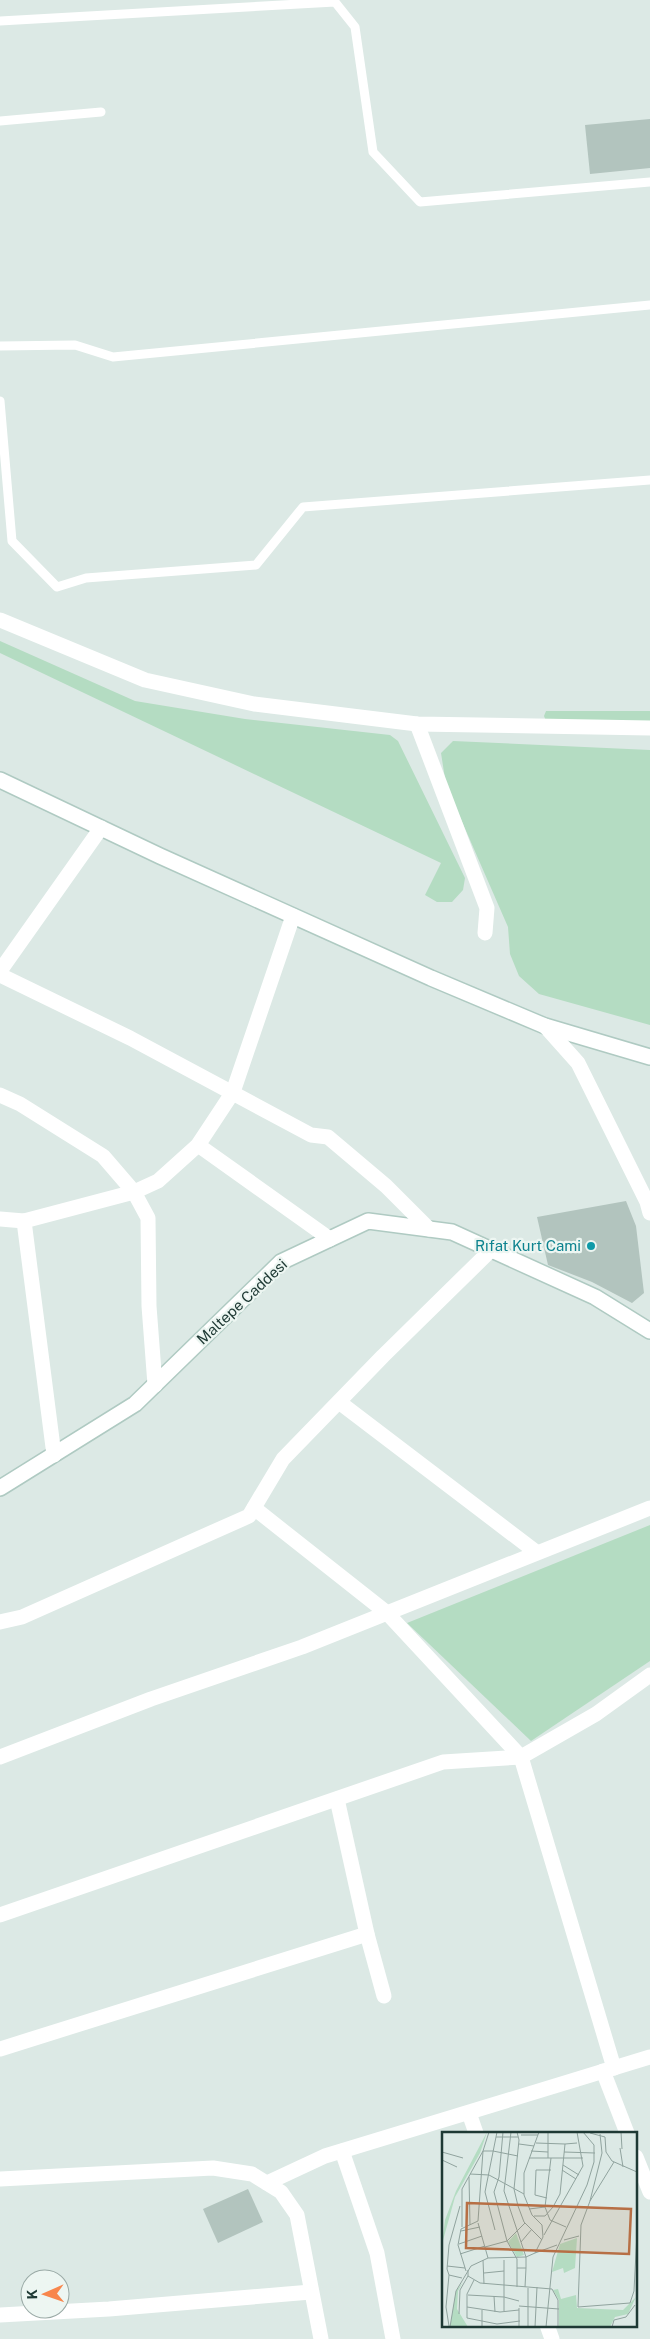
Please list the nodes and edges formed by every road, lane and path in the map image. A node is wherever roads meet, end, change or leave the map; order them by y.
1 (0, 21) edge
2 (101, 112) dead end
3 (0, 122) edge
4 (650, 182) edge
5 (650, 305) edge
6 (0, 346) edge
7 (0, 401) edge
8 (650, 480) edge
9 (0, 620) edge
10 (418, 724) junction
11 (650, 728) edge
12 (0, 780) edge
13 (101, 828) junction
14 (293, 916) junction
15 (485, 933) dead end
16 (0, 971) edge
17 (0, 975) edge
18 (545, 1026) junction
19 (650, 1057) edge
20 (233, 1092) junction
21 (0, 1095) edge
22 (198, 1145) junction
23 (134, 1192) junction
24 (650, 1213) edge
25 (0, 1219) edge
26 (24, 1221) junction
27 (429, 1229) junction
28 (330, 1239) junction
29 (491, 1250) junction
30 (650, 1330) edge
31 (155, 1385) junction
32 (339, 1402) junction
33 (54, 1455) junction
34 (0, 1488) edge
35 (254, 1508) junction
36 (650, 1508) edge
37 (536, 1552) junction
38 (387, 1613) junction
39 (0, 1622) edge
40 (650, 1675) edge
41 (0, 1757) edge
42 (520, 1757) junction
43 (337, 1799) junction
44 (0, 1915) edge
45 (367, 1934) junction
46 (384, 1996) dead end
47 (0, 2049) edge
48 (650, 2057) edge
49 (608, 2070) junction
50 (469, 2113) junction
51 (476, 2132) edge
52 (627, 2132) edge
53 (342, 2151) junction
54 (638, 2162) edge
55 (0, 2179) edge
56 (267, 2183) junction
57 (650, 2192) edge
58 (311, 2292) junction
59 (0, 2315) edge
60 (547, 2326) edge
61 (321, 2339) edge
62 (393, 2339) edge
63 (552, 2339) edge

1 - 4 lane
2 - 3 lane
5 - 6 lane
7 - 8 lane
9 - 10 street
10 - 11 street
10 - 15 street
12 - 13 street
13 - 14 street
13 - 16 street
14 - 18 street
14 - 20 street
17 - 20 street
18 - 19 street
18 - 24 street
20 - 22 street
20 - 27 street
21 - 23 street
22 - 23 street
22 - 28 street
23 - 26 street
23 - 31 street
25 - 26 street
26 - 33 street
27 - 28 street, Maltepe Caddesi
27 - 29 street, Maltepe Caddesi
28 - 31 street, Maltepe Caddesi
29 - 30 street, Maltepe Caddesi
29 - 32 street
31 - 33 street, Maltepe Caddesi
32 - 35 street
32 - 37 street
33 - 34 street, Maltepe Caddesi
35 - 38 street
35 - 39 street
36 - 37 street
37 - 38 street
38 - 41 street
38 - 42 street
40 - 42 street
42 - 43 street
42 - 49 street
43 - 44 street
43 - 45 street
45 - 46 street
45 - 47 street
48 - 49 street
49 - 50 street
49 - 52 street
50 - 51 street
50 - 53 street
53 - 56 street
53 - 62 street
54 - 57 street
55 - 56 street
56 - 58 street
58 - 59 street
58 - 61 street
60 - 63 street

